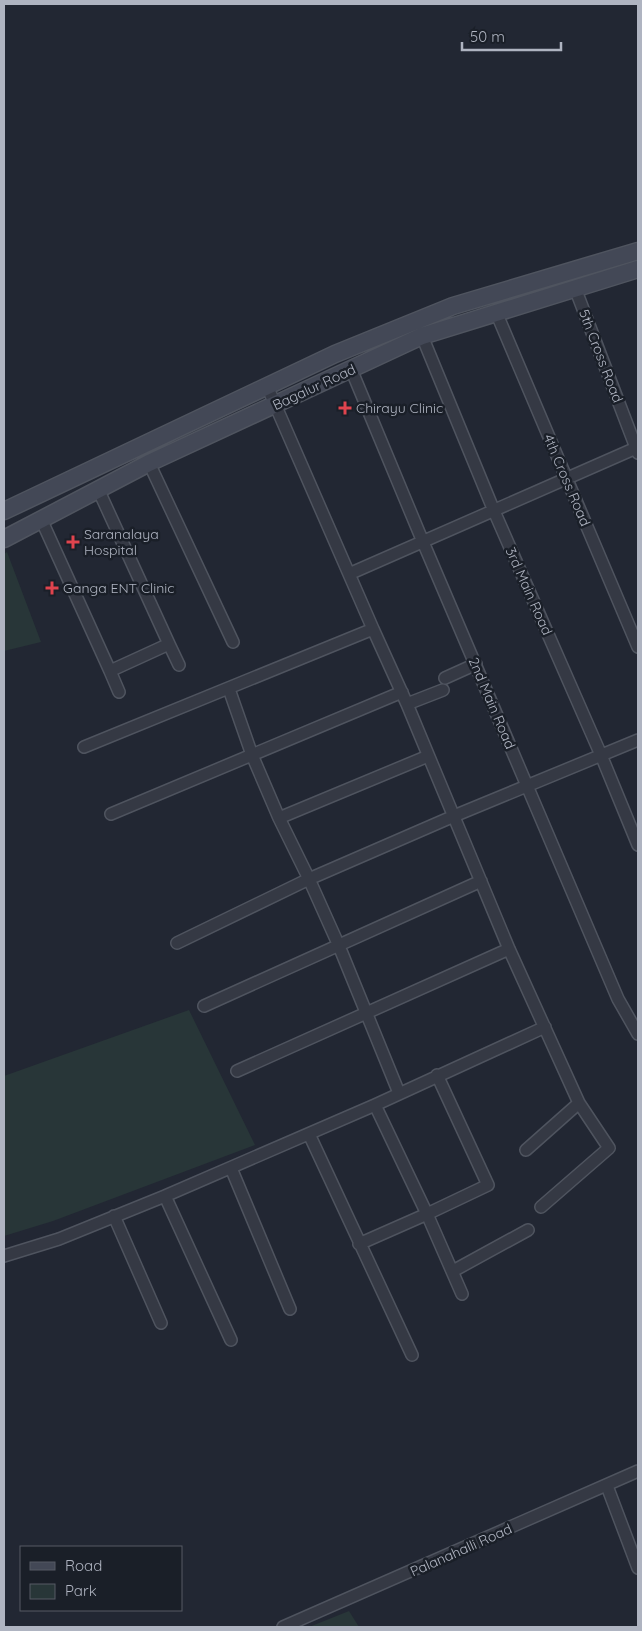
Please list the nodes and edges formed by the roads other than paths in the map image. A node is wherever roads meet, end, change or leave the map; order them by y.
1 (638, 251) edge
2 (638, 269) edge
3 (575, 288) junction
4 (496, 312) junction
5 (422, 336) junction
6 (351, 369) junction
7 (267, 386) junction
8 (276, 404) junction
9 (637, 451) edge
10 (150, 463) junction
11 (567, 479) junction
12 (98, 489) junction
13 (4, 511) edge
14 (494, 511) junction
15 (41, 519) junction
16 (4, 539) edge
17 (423, 542) junction
18 (349, 574) junction
19 (373, 629) junction
20 (233, 642) dead end
21 (168, 644) junction
22 (638, 647) edge
23 (476, 664) junction
24 (179, 665) dead end
25 (110, 671) junction
26 (229, 689) junction
27 (119, 692) dead end
28 (402, 692) junction
29 (407, 704) junction
30 (638, 740) edge
31 (84, 747) dead end
32 (252, 755) junction
33 (601, 755) junction
34 (428, 756) junction
35 (528, 786) junction
36 (112, 814) dead end
37 (454, 816) junction
38 (279, 818) junction
39 (638, 845) edge
40 (309, 879) junction
41 (480, 881) junction
42 (177, 943) dead end
43 (338, 946) junction
44 (509, 949) junction
45 (204, 1006) dead end
46 (366, 1013) junction
47 (545, 1027) junction
48 (638, 1034) edge
49 (237, 1071) dead end
50 (437, 1075) junction
51 (399, 1093) junction
52 (579, 1103) junction
53 (375, 1105) junction
54 (309, 1134) junction
55 (526, 1150) dead end
56 (231, 1168) junction
57 (165, 1196) junction
58 (541, 1207) dead end
59 (427, 1214) junction
60 (114, 1216) junction
61 (528, 1230) dead end
62 (359, 1244) junction
63 (4, 1256) edge
64 (453, 1271) junction
65 (462, 1294) dead end
66 (290, 1309) dead end
67 (161, 1323) dead end
68 (232, 1340) dead end
69 (412, 1355) dead end
70 (638, 1471) edge
71 (607, 1486) junction
72 (638, 1568) edge
73 (283, 1627) edge

1 - 7 main road, Bagalur Road
2 - 3 main road, Bagalur Road
3 - 4 main road, Bagalur Road
3 - 9 street, 5th Cross Road
4 - 5 main road, Bagalur Road
4 - 11 street, 4th Cross Road
5 - 6 main road, Bagalur Road
5 - 14 street, 3rd Main Road
6 - 8 main road, Bagalur Road
6 - 17 street, 2nd Main Road
7 - 8 street
7 - 13 main road, Bagalur Road
8 - 10 main road, Bagalur Road
8 - 18 street
9 - 11 street
10 - 12 main road, Bagalur Road
10 - 20 street
11 - 14 street
11 - 22 street, 4th Cross Road
12 - 15 main road, Bagalur Road
12 - 21 street
14 - 17 street
14 - 33 street, 3rd Main Road
15 - 16 main road, Bagalur Road
15 - 25 street
17 - 18 street
17 - 23 street, 2nd Main Road
18 - 19 street
19 - 26 street
19 - 28 street
21 - 24 street
21 - 25 street
23 - 29 street
23 - 35 street, 2nd Main Road
25 - 27 street
26 - 31 street
26 - 32 street
28 - 29 street
28 - 32 street
29 - 34 street
30 - 33 street
32 - 36 street
32 - 38 street
33 - 35 street
33 - 39 street, 3rd Main Road
34 - 37 street
34 - 38 street
35 - 37 street
35 - 48 street, 2nd Main Road
37 - 40 street
37 - 41 street
38 - 40 street
40 - 42 street
40 - 43 street
41 - 43 street
41 - 44 street
43 - 45 street
43 - 46 street
44 - 46 street
44 - 47 street
46 - 49 street
46 - 51 street
47 - 50 street
47 - 52 street
50 - 51 street
50 - 59 street
51 - 53 street
52 - 55 street
52 - 58 street
53 - 54 street
53 - 59 street
54 - 56 street
54 - 62 street
56 - 57 street
56 - 66 street
57 - 60 street
57 - 68 street
59 - 62 street
59 - 64 street
60 - 63 street
60 - 67 street
61 - 64 street
62 - 69 street
64 - 65 street
70 - 71 street, Palanahalli Road
71 - 72 street
71 - 73 street, Palanahalli Road

